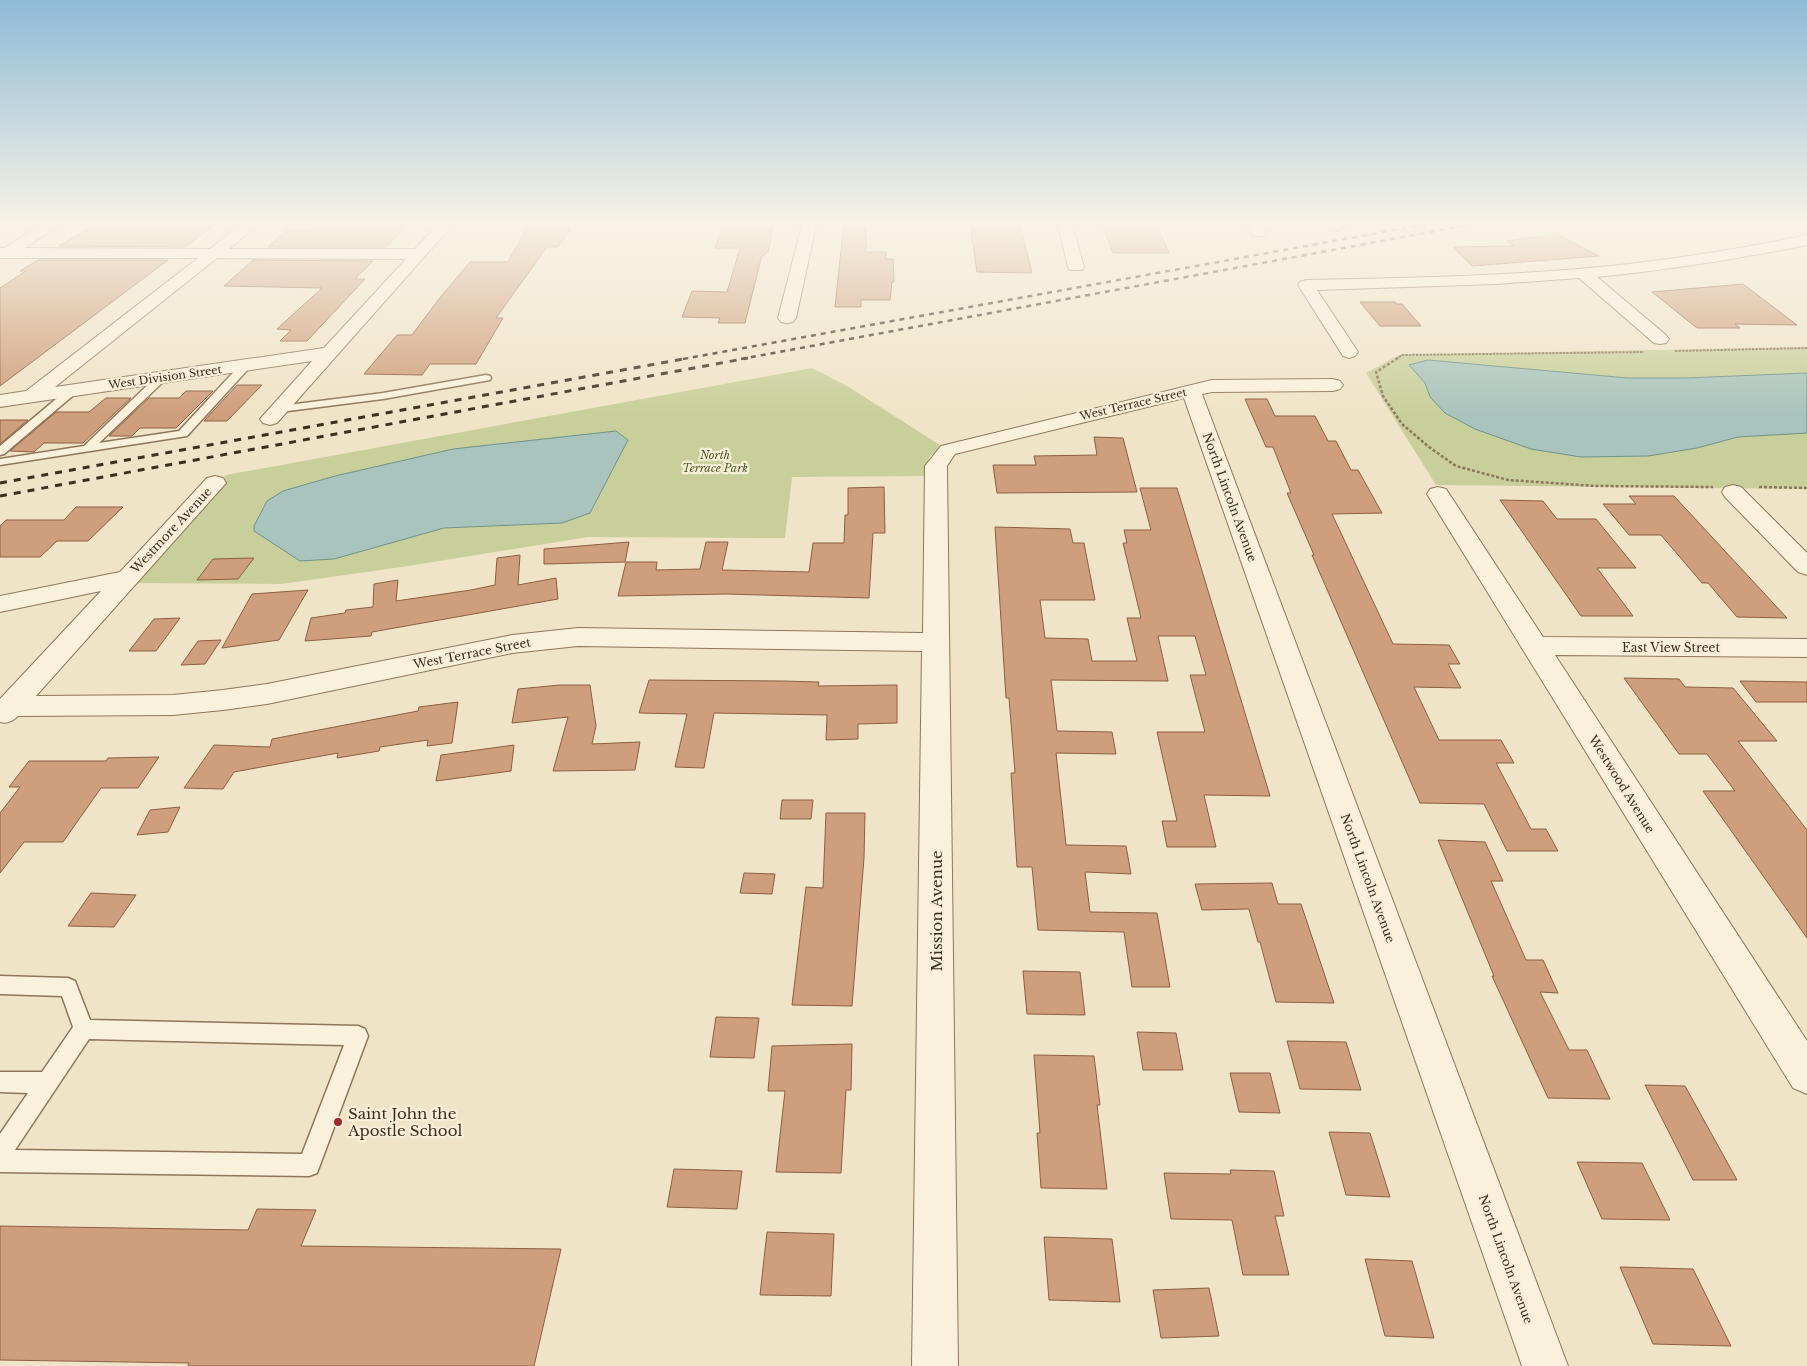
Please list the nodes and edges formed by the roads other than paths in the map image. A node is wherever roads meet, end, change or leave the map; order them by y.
1 (174, 285) edge
2 (392, 285) edge
3 (795, 285) edge
4 (1323, 285) edge
5 (1596, 285) edge
6 (787, 318) dead end
7 (1664, 345) road end
8 (1348, 352) dead end
9 (329, 353) junction
10 (246, 365) junction
11 (161, 378) junction
12 (486, 378) dead end
13 (1333, 385) dead end
14 (1192, 390) junction
15 (72, 391) junction
16 (30, 397) junction
17 (0, 401) edge
18 (275, 414) joint
19 (87, 449) junction
20 (0, 452) edge
21 (941, 458) joint
22 (0, 462) edge
23 (215, 482) dead end
24 (1727, 490) road end
25 (1438, 494) dead end
26 (1807, 567) edge
27 (127, 578) junction
28 (0, 604) edge
29 (936, 642) junction
30 (1535, 646) junction
31 (1807, 648) edge
32 (6, 712) edge
33 (0, 985) edge
34 (84, 1028) junction
35 (1807, 1075) edge
36 (0, 1082) edge
37 (47, 1083) junction
38 (0, 1153) edge
39 (0, 1161) edge
40 (935, 1366) edge
41 (1545, 1366) edge

1 - 16 street
2 - 9 street
3 - 6 street
4 - 8 street
5 - 7 street
9 - 10 street, West Division Street
9 - 18 street
10 - 11 street, West Division Street
10 - 19 lane
11 - 15 street, West Division Street
11 - 19 lane
12 - 18 lane
13 - 14 street, West Terrace Street
14 - 21 street, West Terrace Street
14 - 41 street, North Lincoln Avenue
15 - 16 street, West Division Street
15 - 20 lane
16 - 17 street, West Division Street
19 - 22 lane
21 - 29 street, Mission Avenue
23 - 27 street, Westmore Avenue
24 - 26 street
25 - 30 street, Westwood Avenue
27 - 28 street
27 - 32 street, Westmore Avenue
29 - 32 street, West Terrace Street
29 - 40 street, Mission Avenue
30 - 31 street, East View Street
30 - 35 street, Westwood Avenue
33 - 34 lane
34 - 37 lane
34 - 39 lane
36 - 37 lane
37 - 38 lane

